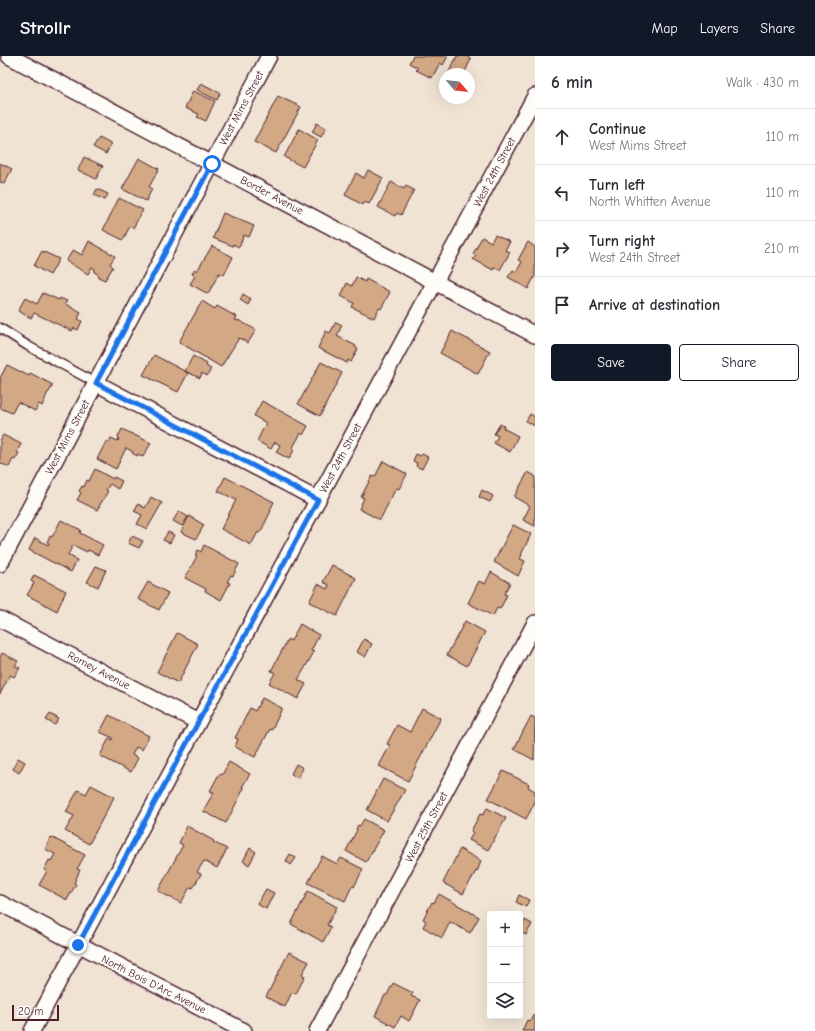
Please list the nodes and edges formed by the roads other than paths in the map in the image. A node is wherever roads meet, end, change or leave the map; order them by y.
1 (9, 56) edge
2 (269, 56) edge
3 (535, 96) edge
4 (212, 164) junction
5 (435, 282) junction
6 (0, 328) edge
7 (535, 335) edge
8 (96, 383) junction
9 (318, 500) junction
10 (0, 564) edge
11 (0, 619) edge
12 (535, 623) edge
13 (198, 722) junction
14 (0, 903) edge
15 (78, 945) junction
16 (32, 1031) edge
17 (244, 1031) edge
18 (317, 1031) edge

1 - 4 street, Border Avenue
2 - 4 street, West Mims Street
3 - 5 street, West 24th Street
4 - 5 street, Border Avenue
4 - 8 street, West Mims Street
5 - 7 street, Border Avenue
5 - 9 street, West 24th Street
6 - 8 lane
8 - 9 street
8 - 10 street, West Mims Street
9 - 13 street, West 24th Street
11 - 13 street, Ramey Avenue
12 - 18 street, West 25th Street
13 - 15 street, West 24th Street
14 - 15 street, North Bois D'Arc Avenue
15 - 16 street, West 24th Street
15 - 17 street, North Bois D'Arc Avenue

